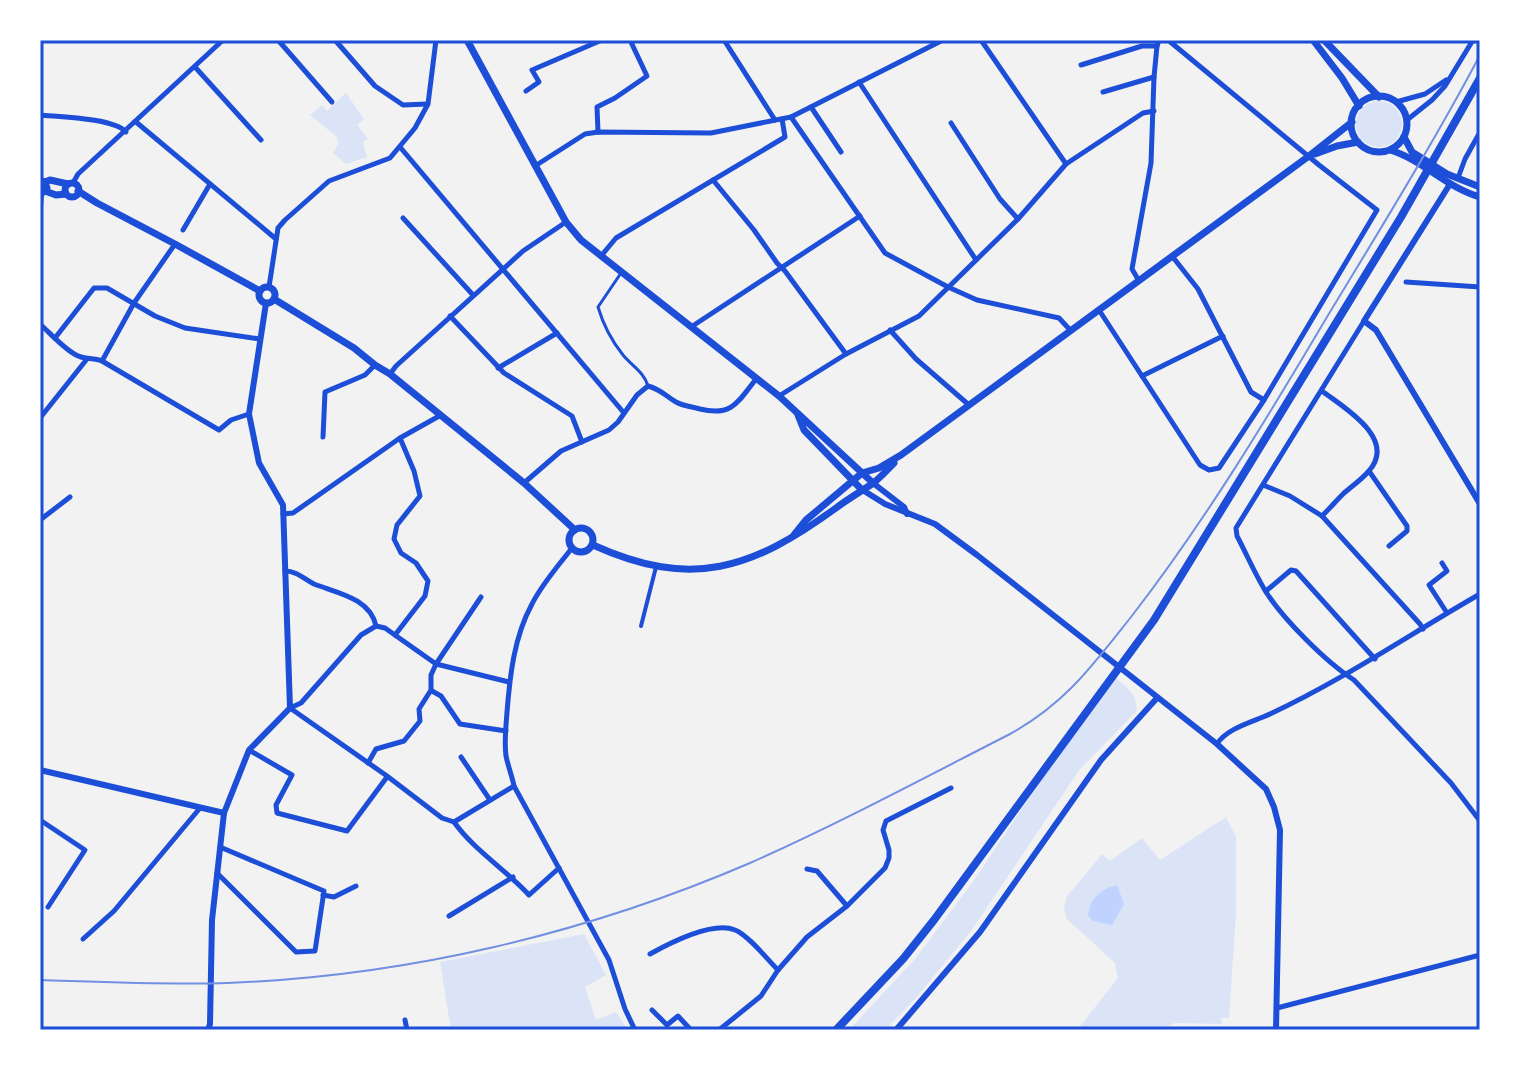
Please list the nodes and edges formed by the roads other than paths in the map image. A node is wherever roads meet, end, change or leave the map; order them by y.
1 (223, 40) edge
2 (278, 40) edge
3 (335, 40) edge
4 (436, 40) edge
5 (467, 40) edge
6 (602, 40) edge
7 (630, 40) edge
8 (724, 40) edge
9 (943, 40) edge
10 (981, 40) edge
11 (1168, 40) edge
12 (1313, 40) edge
13 (1324, 40) edge
14 (1473, 40) edge
15 (1158, 43) edge
16 (1081, 65) dead end
17 (195, 67) junction
18 (1453, 74) junction
19 (1154, 77) junction
20 (1480, 78) edge
21 (859, 82) junction
22 (526, 91) dead end
23 (1103, 92) dead end
24 (1379, 97) junction
25 (332, 102) dead end
26 (1396, 102) junction
27 (428, 104) junction
28 (1359, 106) junction
29 (811, 107) junction
30 (1154, 111) junction
31 (40, 115) edge
32 (791, 117) junction
33 (779, 119) junction
34 (1407, 120) junction
35 (136, 122) junction
36 (1352, 122) junction
37 (951, 123) dead end
38 (126, 132) junction
39 (598, 132) junction
40 (1480, 132) edge
41 (1404, 137) junction
42 (261, 140) dead end
43 (1358, 142) junction
44 (400, 147) junction
45 (1390, 150) junction
46 (841, 152) dead end
47 (1309, 156) junction
48 (1066, 164) junction
49 (535, 166) junction
50 (713, 180) junction
51 (43, 181) edge
52 (1454, 182) junction
53 (70, 184) junction
54 (210, 184) junction
55 (1480, 187) edge
56 (42, 193) edge
57 (73, 194) junction
58 (1480, 197) edge
59 (40, 207) edge
60 (860, 216) junction
61 (403, 218) dead end
62 (1018, 219) junction
63 (566, 222) junction
64 (183, 230) dead end
65 (276, 239) junction
66 (175, 244) junction
67 (601, 256) junction
68 (1172, 256) junction
69 (976, 260) junction
70 (781, 267) junction
71 (503, 270) junction
72 (622, 272) junction
73 (1139, 281) junction
74 (1406, 282) dead end
75 (269, 287) junction
76 (948, 287) junction
77 (1480, 287) edge
78 (260, 291) junction
79 (473, 295) junction
80 (270, 301) junction
81 (134, 303) junction
82 (1099, 310) junction
83 (450, 316) junction
84 (1364, 321) junction
85 (40, 324) edge
86 (691, 327) junction
87 (890, 330) junction
88 (1071, 331) junction
89 (557, 333) junction
90 (1223, 336) junction
91 (55, 338) junction
92 (260, 339) junction
93 (846, 354) junction
94 (87, 359) junction
95 (102, 361) junction
96 (375, 365) junction
97 (498, 368) junction
98 (390, 374) junction
99 (1142, 376) junction
100 (756, 379) junction
101 (648, 386) junction
102 (1321, 391) junction
103 (779, 396) junction
104 (1264, 400) junction
105 (40, 401) edge
106 (969, 406) junction
107 (49, 407) junction
108 (624, 413) junction
109 (797, 413) junction
110 (249, 414) junction
111 (442, 414) junction
112 (40, 418) edge
113 (323, 437) dead end
114 (400, 438) junction
115 (582, 442) junction
116 (901, 455) junction
117 (1369, 471) junction
118 (862, 473) junction
119 (852, 482) junction
120 (524, 483) junction
121 (873, 483) junction
122 (1263, 485) junction
123 (861, 489) junction
124 (70, 497) dead end
125 (1480, 504) edge
126 (283, 514) junction
127 (907, 514) junction
128 (1322, 516) junction
129 (40, 520) edge
130 (575, 530) junction
131 (794, 535) junction
132 (593, 545) junction
133 (1389, 546) dead end
134 (572, 548) junction
135 (1442, 563) dead end
136 (656, 567) junction
137 (285, 571) junction
138 (1266, 591) junction
139 (1480, 594) edge
140 (481, 597) dead end
141 (1447, 613) junction
142 (376, 626) junction
143 (641, 626) dead end
144 (1423, 629) junction
145 (395, 635) junction
146 (1375, 659) junction
147 (436, 664) junction
148 (1344, 674) junction
149 (509, 682) junction
150 (431, 690) junction
151 (1157, 698) junction
152 (290, 708) junction
153 (506, 731) junction
154 (1217, 744) junction
155 (249, 750) junction
156 (461, 757) dead end
157 (368, 763) junction
158 (40, 770) edge
159 (387, 776) junction
160 (514, 786) junction
161 (951, 788) dead end
162 (490, 800) junction
163 (200, 808) junction
164 (224, 813) junction
165 (40, 820) edge
166 (1480, 821) edge
167 (454, 822) junction
168 (220, 847) junction
169 (559, 868) junction
170 (807, 869) dead end
171 (217, 873) junction
172 (513, 877) junction
173 (356, 886) dead end
174 (323, 893) junction
175 (847, 906) junction
176 (48, 907) dead end
177 (449, 916) dead end
178 (83, 939) dead end
179 (650, 954) dead end
180 (1480, 955) edge
181 (778, 970) junction
182 (1277, 1008) junction
183 (652, 1010) dead end
184 (405, 1020) dead end
185 (208, 1030) edge
186 (407, 1030) edge
187 (635, 1030) edge
188 (691, 1030) edge
189 (719, 1030) edge
190 (838, 1030) edge
191 (896, 1030) edge
192 (1276, 1030) edge

1 - 17 street
2 - 25 street
3 - 27 street
4 - 27 street
5 - 49 main road
6 - 22 street
7 - 39 street
8 - 33 street
9 - 21 street
10 - 48 street
11 - 47 street
12 - 28 main road
13 - 24 main road
14 - 18 street
15 - 16 street
15 - 19 street
17 - 35 street
17 - 42 street
18 - 26 street
18 - 34 street
19 - 23 street
19 - 30 street
20 - 190 main road
21 - 29 street
21 - 69 street
24 - 26 main road
24 - 28 main road
26 - 34 main road
27 - 44 street
28 - 36 main road
29 - 32 street
29 - 46 street
30 - 48 street
30 - 73 street
31 - 38 street
32 - 33 street
32 - 60 street
33 - 39 street
33 - 50 street
34 - 41 main road
35 - 38 street
35 - 54 street
36 - 43 main road
36 - 47 main road
37 - 62 street
38 - 53 street
39 - 49 street
40 - 52 street
41 - 45 main road
41 - 52 main road
43 - 45 main road
43 - 47 main road
44 - 65 street
44 - 71 street
45 - 52 main road
47 - 68 main road
47 - 104 street
48 - 62 street
49 - 63 main road
50 - 67 street
50 - 70 street
51 - 53 main road
51 - 56 main road
52 - 55 main road
52 - 58 main road
52 - 84 street
53 - 57 main road
53 - 57 main road
54 - 64 street
54 - 65 street
56 - 57 main road
56 - 59 street
57 - 66 main road
60 - 70 street
60 - 76 street
61 - 79 street
62 - 69 street
63 - 67 main road
63 - 71 street
65 - 75 street
66 - 78 main road
66 - 81 street
67 - 72 main road
68 - 73 main road
68 - 90 street
69 - 76 street
70 - 86 street
70 - 93 street
71 - 79 street
71 - 89 street
72 - 86 main road
72 - 101 lane
73 - 82 main road
74 - 77 street
75 - 78 main road
75 - 80 main road
76 - 87 street
76 - 88 street
78 - 80 main road
79 - 83 street
80 - 92 street
80 - 96 main road
81 - 91 street
81 - 92 street
81 - 95 street
82 - 88 main road
82 - 99 street
83 - 97 street
83 - 98 street
84 - 102 street
84 - 125 street
85 - 91 street
86 - 100 main road
87 - 93 street
87 - 106 street
88 - 106 main road
89 - 97 street
89 - 108 street
90 - 99 street
90 - 104 street
91 - 94 street
92 - 110 street
93 - 103 street
94 - 95 street
94 - 107 street
95 - 110 street
96 - 98 main road
96 - 113 street
97 - 115 street
98 - 111 main road
99 - 104 street
100 - 101 street
100 - 103 main road
101 - 108 street
102 - 117 street
102 - 122 street
103 - 109 main road
105 - 107 street
106 - 116 main road
107 - 112 street
108 - 115 street
109 - 118 main road
109 - 119 main road
110 - 126 street
111 - 114 street
111 - 120 main road
114 - 126 street
114 - 145 street
115 - 120 street
116 - 118 main road
116 - 121 main road
117 - 128 street
117 - 133 street
118 - 119 main road
118 - 121 main road
118 - 123 main road
119 - 123 main road
119 - 131 main road
120 - 130 main road
121 - 123 main road
121 - 127 street
122 - 128 street
122 - 138 street
123 - 127 street
123 - 131 main road
124 - 129 street
126 - 137 street
127 - 151 street
128 - 144 street
130 - 132 main road
130 - 134 main road
131 - 136 main road
132 - 134 main road
132 - 136 main road
134 - 149 street
135 - 141 street
136 - 143 street
137 - 142 street
137 - 152 street
138 - 146 street
138 - 148 street
139 - 141 street
140 - 147 street
141 - 144 street
142 - 145 street
142 - 152 street
144 - 146 street
145 - 147 street
146 - 148 street
147 - 149 street
147 - 150 street
148 - 154 street
148 - 166 street
149 - 153 street
150 - 153 street
150 - 157 street
151 - 154 street
151 - 191 street
152 - 155 street
152 - 157 street
153 - 160 street
154 - 182 street
155 - 159 street
155 - 164 street
156 - 162 street
157 - 159 street
158 - 163 street
159 - 167 street
160 - 162 street
160 - 169 street
161 - 175 street
162 - 167 street
163 - 164 street
163 - 178 street
164 - 168 street
165 - 176 street
167 - 172 street
168 - 171 street
168 - 174 street
169 - 172 street
169 - 187 street
170 - 175 street
171 - 174 street
171 - 185 street
172 - 177 street
173 - 174 street
175 - 181 street
179 - 181 street
180 - 182 street
181 - 189 street
182 - 192 street
183 - 188 street
184 - 186 street

